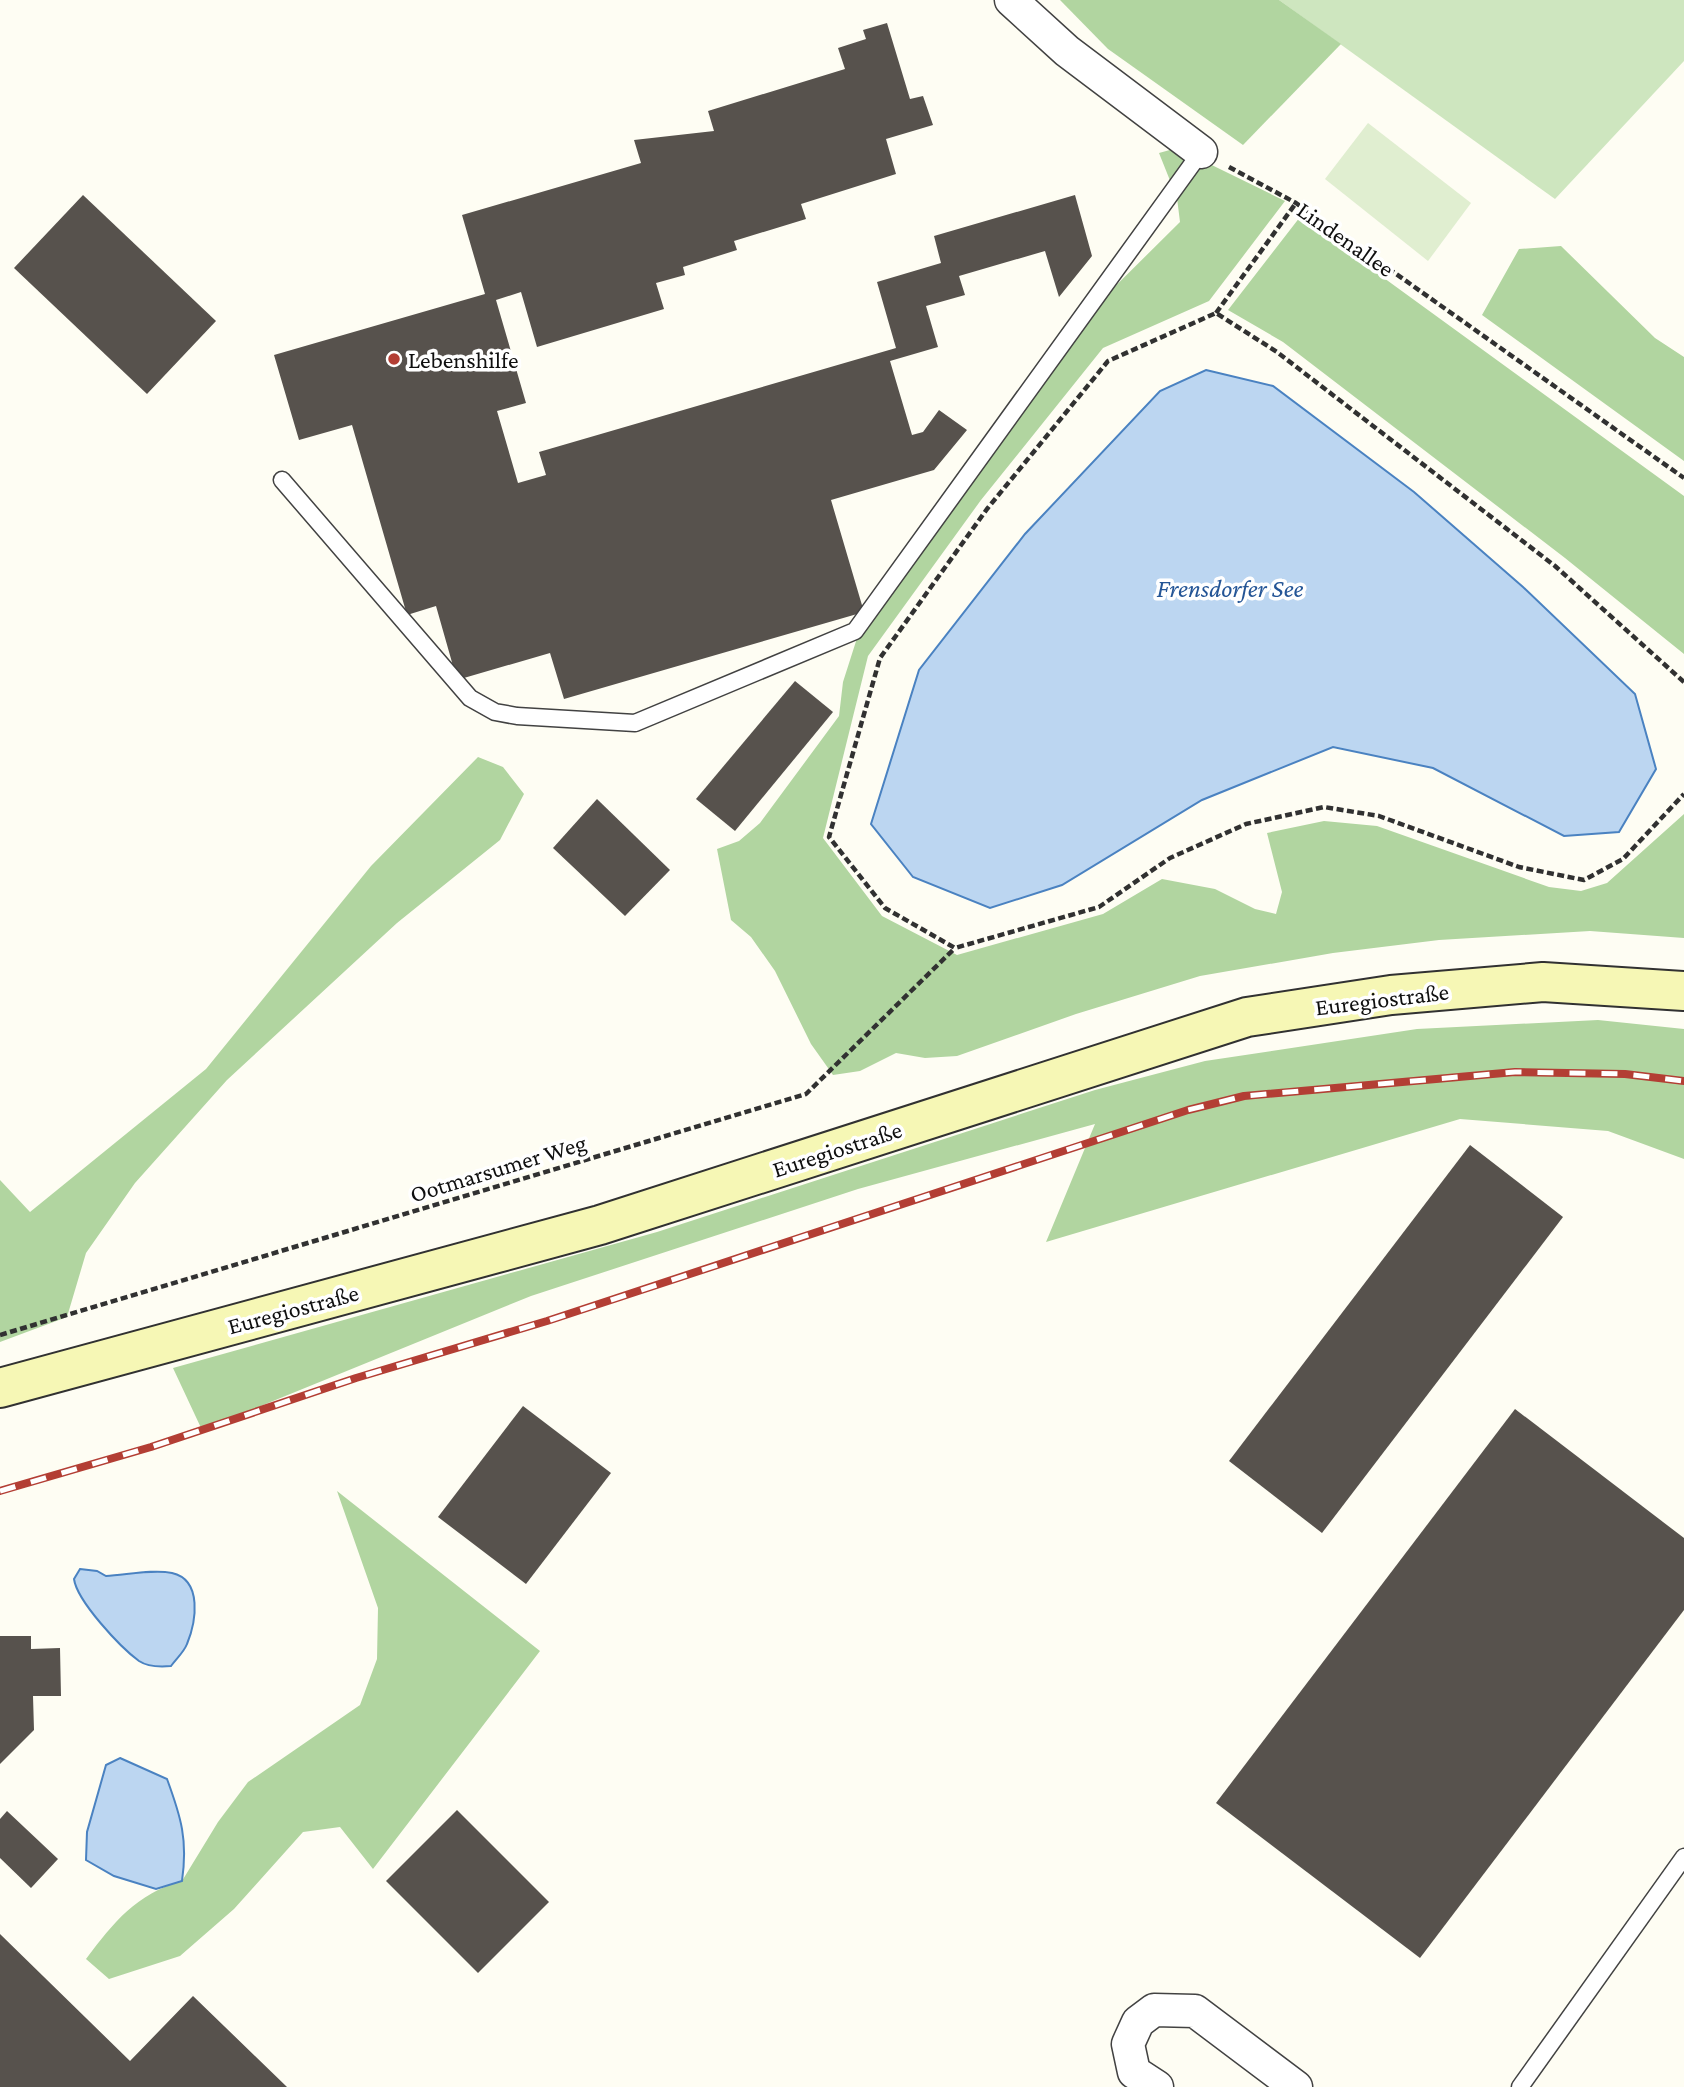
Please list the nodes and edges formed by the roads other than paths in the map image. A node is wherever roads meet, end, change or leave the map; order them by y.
1 (1011, 0) edge
2 (1201, 152) joint
3 (282, 480) dead end
4 (1684, 991) edge
5 (0, 1388) edge
6 (1684, 1857) edge
7 (1157, 2087) edge
8 (1296, 2087) edge
9 (1520, 2087) edge

1 - 2 street
2 - 3 lane
4 - 5 main road, Euregiostraße
6 - 9 lane
7 - 8 street

